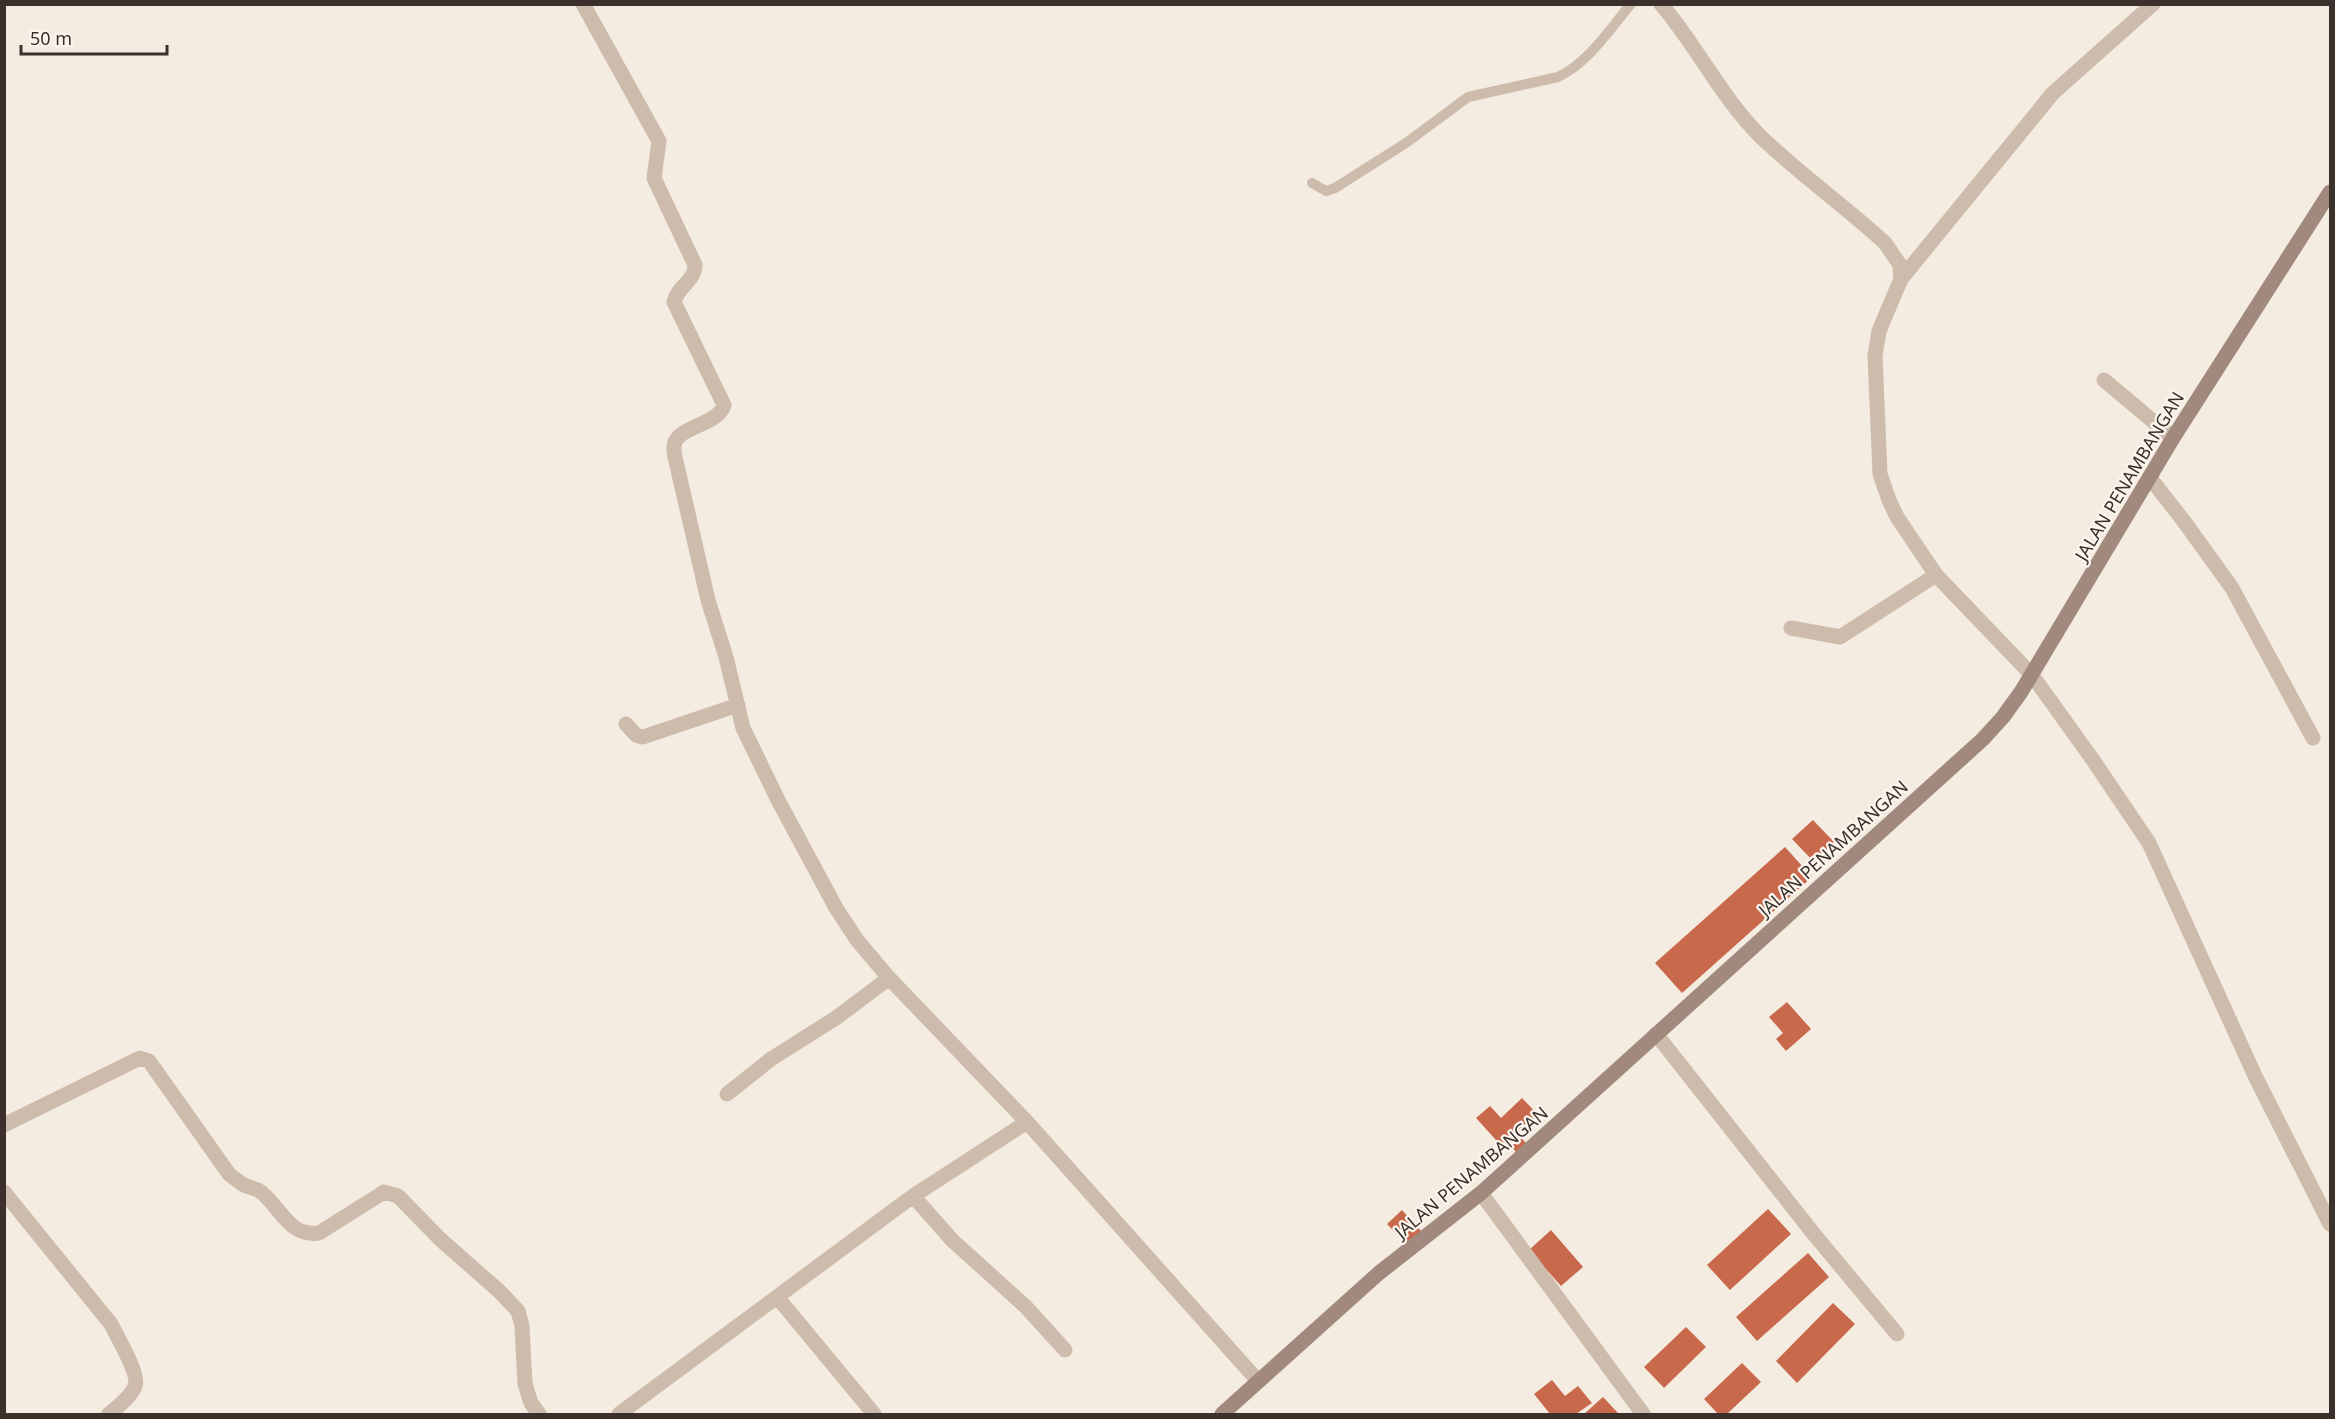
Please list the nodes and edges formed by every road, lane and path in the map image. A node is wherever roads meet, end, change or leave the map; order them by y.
1 (583, 4) edge
2 (1631, 4) edge
3 (1661, 4) edge
4 (2153, 4) edge
5 (1312, 183) dead end
6 (2331, 192) edge
7 (1901, 279) junction
8 (2104, 380) dead end
9 (2173, 438) junction
10 (2150, 478) junction
11 (1936, 575) junction
12 (1791, 627) dead end
13 (2031, 675) junction
14 (738, 705) junction
15 (626, 724) dead end
16 (2313, 738) dead end
17 (889, 978) junction
18 (1656, 1034) junction
19 (727, 1094) dead end
20 (1027, 1122) junction
21 (4, 1125) edge
22 (4, 1192) edge
23 (1481, 1193) junction
24 (913, 1196) junction
25 (2331, 1224) edge
26 (778, 1298) junction
27 (1897, 1334) dead end
28 (1065, 1350) dead end
29 (1258, 1381) junction
30 (109, 1414) edge
31 (539, 1414) edge
32 (619, 1414) edge
33 (874, 1414) edge
34 (1222, 1414) edge
35 (1643, 1414) edge

1 - 14 street
2 - 5 lane
3 - 7 street
4 - 7 street
6 - 9 street, JALAN PENAMBANGAN
7 - 11 street
8 - 9 street
9 - 10 street, JALAN PENAMBANGAN
10 - 13 street, JALAN PENAMBANGAN
10 - 16 street
11 - 12 street
11 - 13 street
13 - 18 street, JALAN PENAMBANGAN
13 - 25 street
14 - 15 street
14 - 17 street
17 - 19 street
17 - 20 street
18 - 23 street, JALAN PENAMBANGAN
18 - 27 street
20 - 24 street
20 - 29 street
21 - 31 street
22 - 30 street
23 - 29 street, JALAN PENAMBANGAN
23 - 35 street
24 - 26 street
24 - 28 street
26 - 32 street
26 - 33 street
29 - 34 street, JALAN PENAMBANGAN

